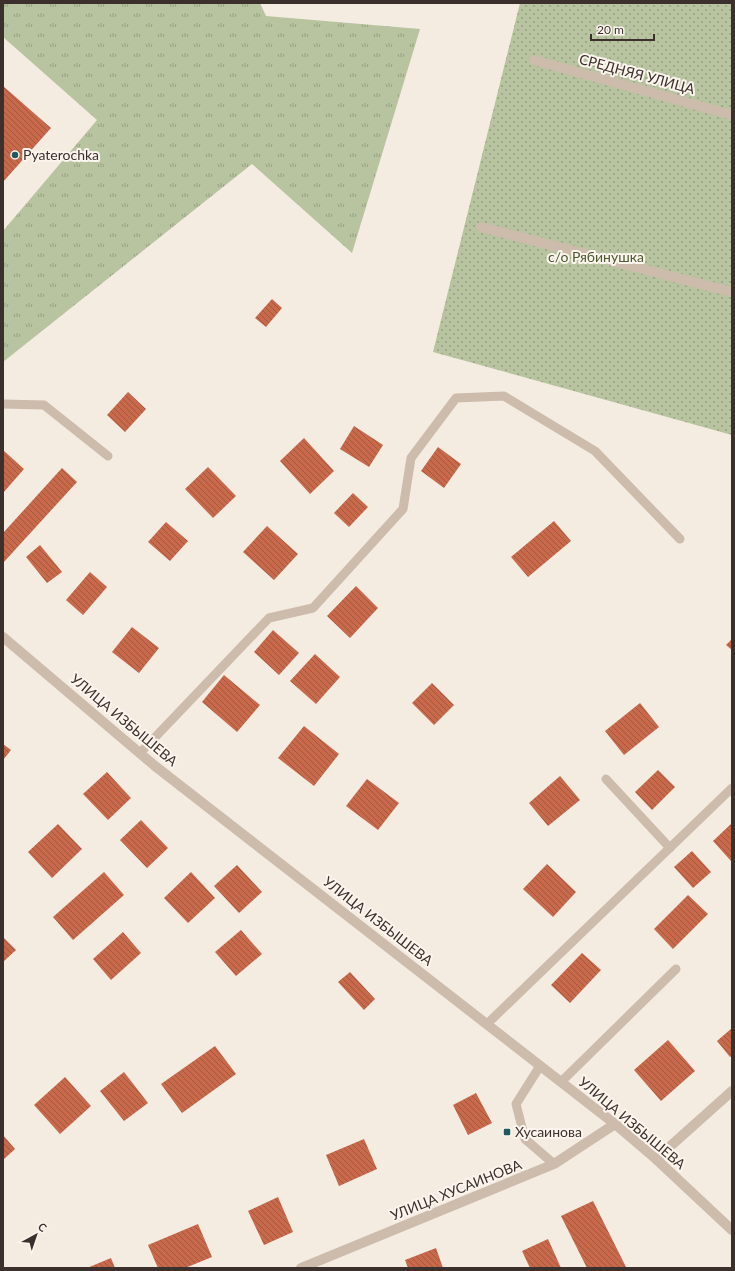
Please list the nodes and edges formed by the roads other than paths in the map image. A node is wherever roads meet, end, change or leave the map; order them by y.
1 (534, 60) dead end
2 (732, 115) edge
3 (481, 227) dead end
4 (732, 292) edge
5 (3, 404) edge
6 (108, 456) dead end
7 (680, 539) dead end
8 (3, 637) edge
9 (140, 753) junction
10 (606, 779) dead end
11 (732, 788) edge
12 (670, 848) junction
13 (676, 969) dead end
14 (486, 1024) junction
15 (540, 1066) junction
16 (561, 1082) junction
17 (732, 1091) edge
18 (615, 1124) junction
19 (656, 1159) junction
20 (554, 1164) junction
21 (732, 1230) edge
22 (300, 1268) edge

1 - 2 street, СРЕДНЯЯ УЛИЦА
3 - 4 street
5 - 6 lane
7 - 9 lane
8 - 9 street, УЛИЦА ИЗБЫШЕВА
9 - 14 street, УЛИЦА ИЗБЫШЕВА
10 - 12 lane
11 - 12 lane
12 - 14 lane
13 - 16 lane
14 - 15 street, УЛИЦА ИЗБЫШЕВА
15 - 16 street, УЛИЦА ИЗБЫШЕВА
15 - 20 lane
16 - 18 street, УЛИЦА ИЗБЫШЕВА
17 - 19 street
18 - 19 street, УЛИЦА ИЗБЫШЕВА
18 - 20 street, УЛИЦА ХУСАИНОВА
19 - 21 street, УЛИЦА ИЗБЫШЕВА
20 - 22 street, УЛИЦА ХУСАИНОВА

